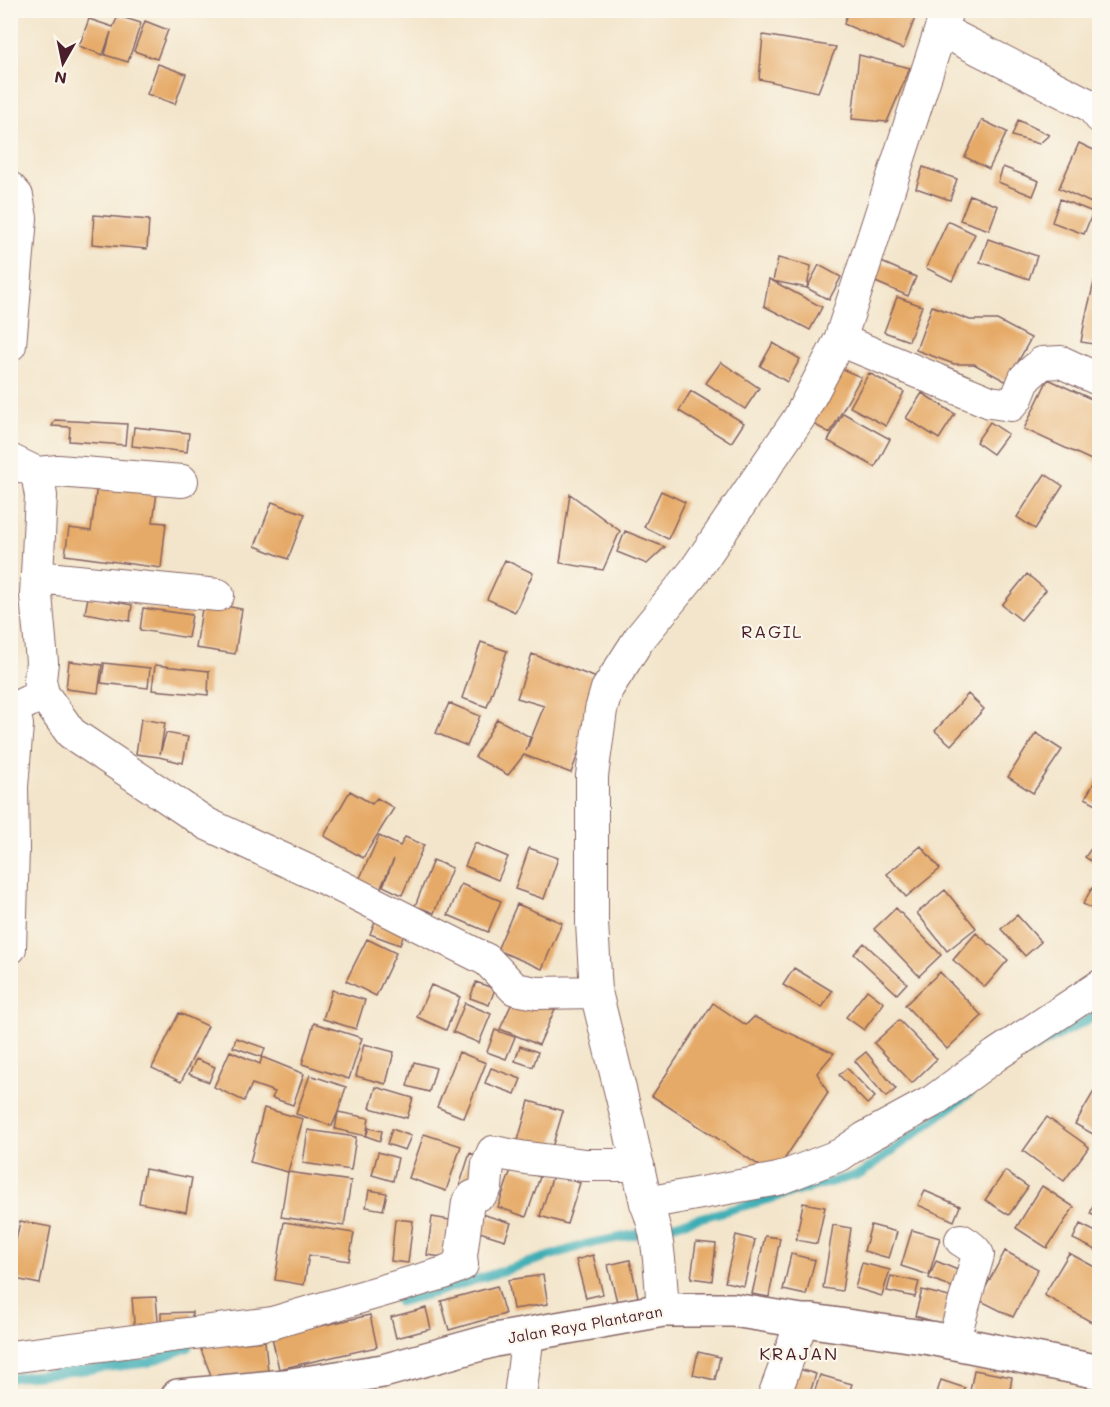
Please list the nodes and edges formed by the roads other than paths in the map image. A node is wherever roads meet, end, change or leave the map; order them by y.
1 (944, 20) edge
2 (1096, 105) edge
3 (10, 188) edge
4 (11, 336) edge
5 (840, 340) junction
6 (1100, 380) edge
7 (24, 467) edge
8 (182, 481) dead end
9 (28, 588) edge
10 (218, 595) dead end
11 (43, 694) junction
12 (10, 948) edge
13 (1100, 986) edge
14 (596, 992) junction
15 (638, 1165) junction
16 (651, 1218) junction
17 (961, 1240) dead end
18 (663, 1310) junction
19 (802, 1321) junction
20 (528, 1334) junction
21 (953, 1342) junction
22 (10, 1357) edge
23 (1100, 1372) edge
24 (192, 1396) edge
25 (520, 1396) edge
26 (774, 1396) edge

1 - 2 street
1 - 5 street
3 - 4 street
5 - 6 street
5 - 14 street
7 - 8 street
7 - 9 street
9 - 10 street
9 - 11 street
11 - 12 street
11 - 14 street
13 - 16 street
14 - 15 street
15 - 16 street
15 - 22 street
16 - 18 street
17 - 21 street
18 - 19 main road, Jalan Raya Plantaran
18 - 20 main road, Jalan Raya Plantaran
19 - 21 main road, Jalan Raya Plantaran
19 - 26 street
20 - 24 main road, Jalan Raya Plantaran
20 - 25 street
21 - 23 main road, Jalan Raya Plantaran

